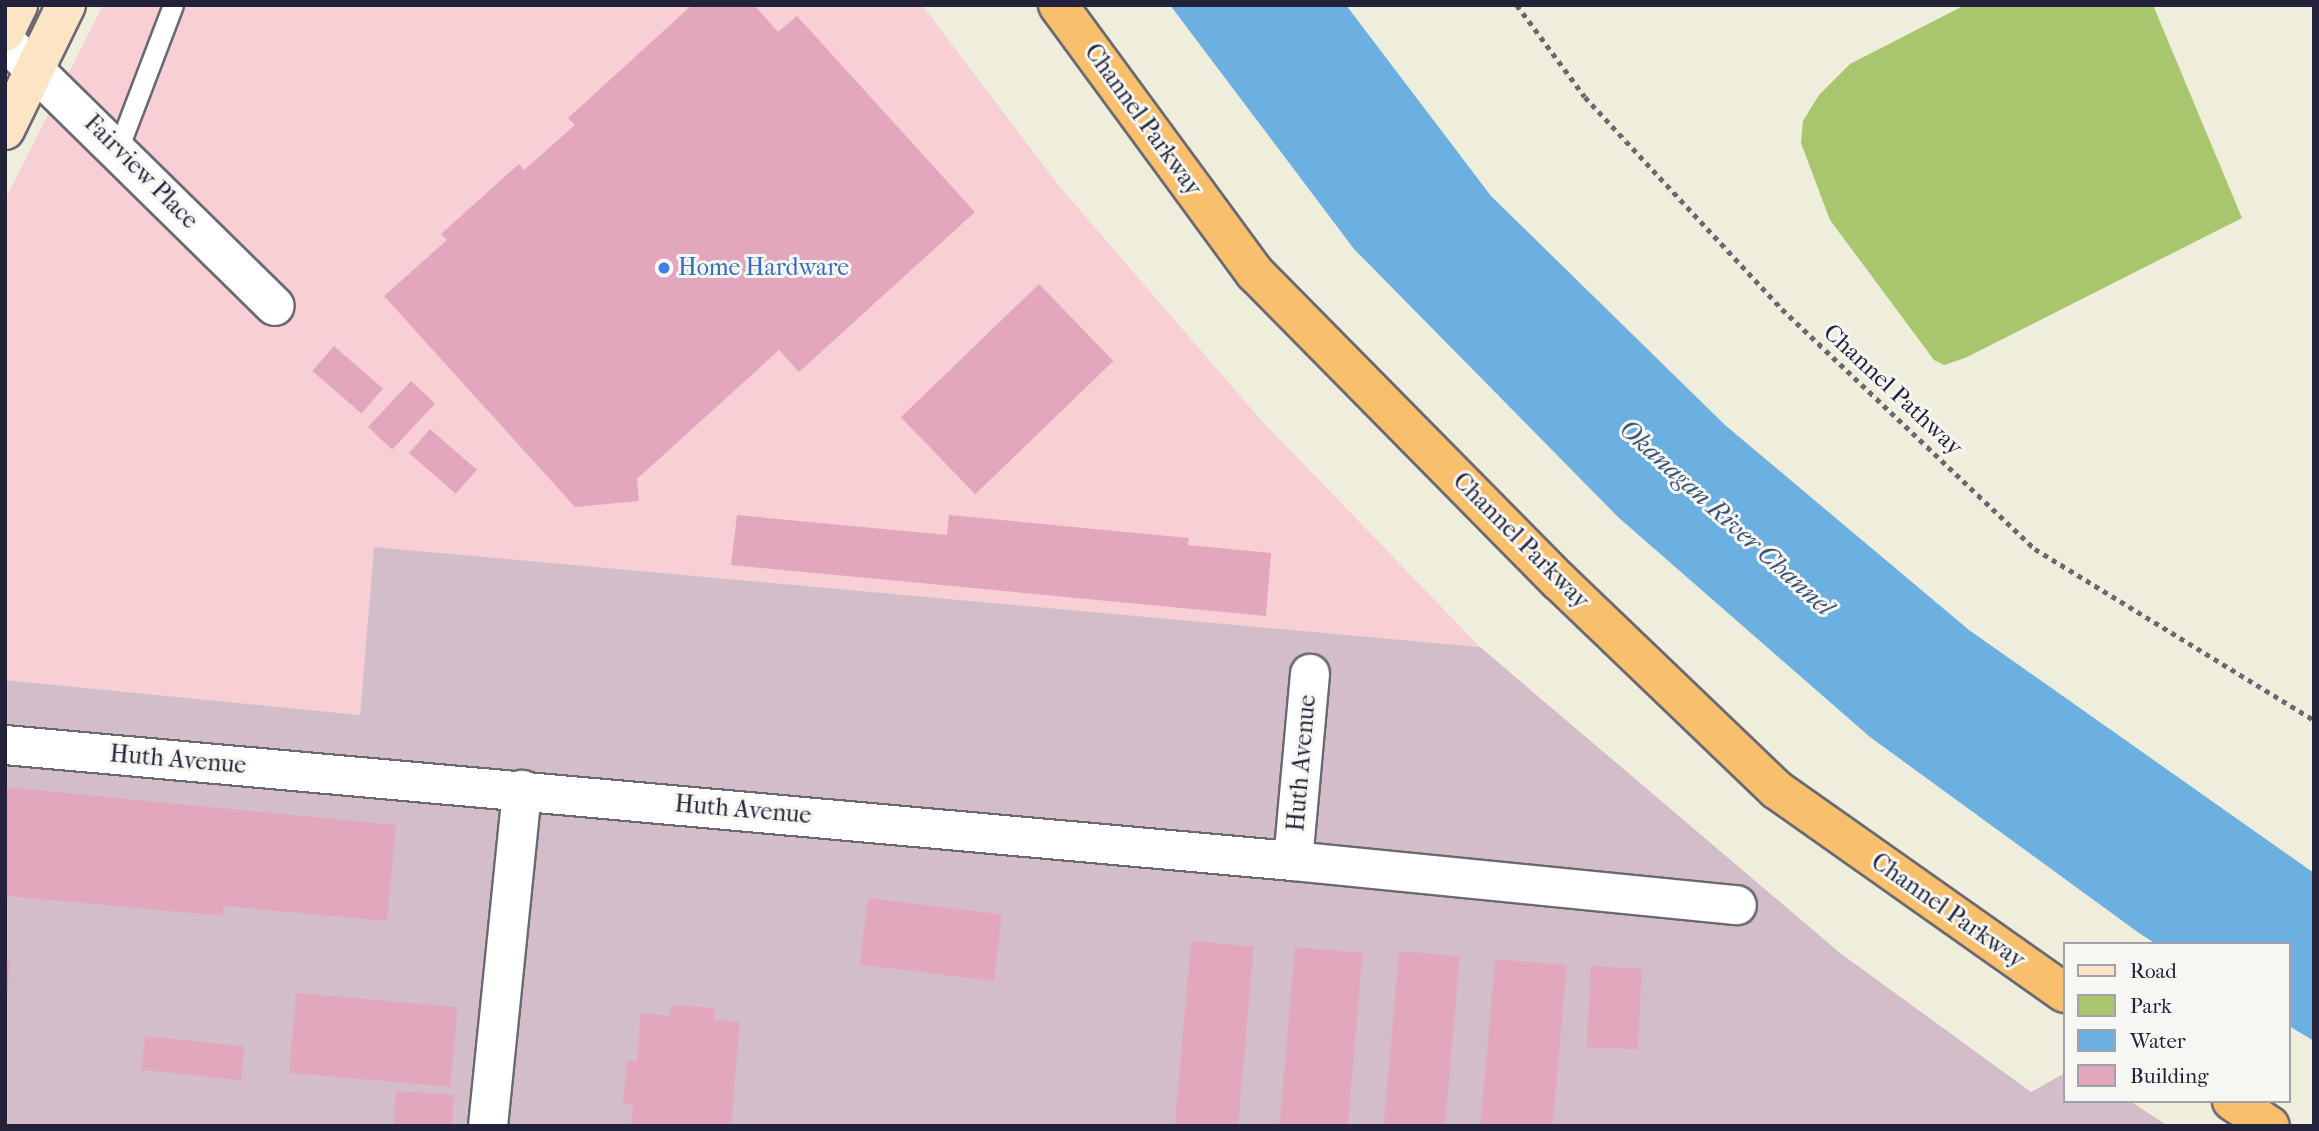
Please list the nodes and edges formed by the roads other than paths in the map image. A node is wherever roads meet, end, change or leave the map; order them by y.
1 (18, 5) edge
2 (66, 5) edge
3 (173, 5) edge
4 (1058, 5) edge
5 (5, 32) edge
6 (5, 40) edge
7 (36, 67) junction
8 (5, 130) edge
9 (118, 149) junction
10 (275, 306) dead end
11 (1310, 674) dead end
12 (5, 745) edge
13 (522, 790) junction
14 (1293, 861) junction
15 (1737, 905) dead end
16 (2064, 992) edge
17 (2235, 1103) edge
18 (488, 1126) edge
19 (2270, 1126) edge

1 - 5 main road
2 - 7 main road
3 - 9 lane
4 - 16 highway, Channel Parkway
6 - 7 street, Fairview Place
7 - 8 main road
7 - 9 street, Fairview Place
9 - 10 street, Fairview Place
11 - 14 street, Huth Avenue
12 - 13 street, Huth Avenue
13 - 14 street, Huth Avenue
13 - 18 street
14 - 15 street
17 - 19 highway

